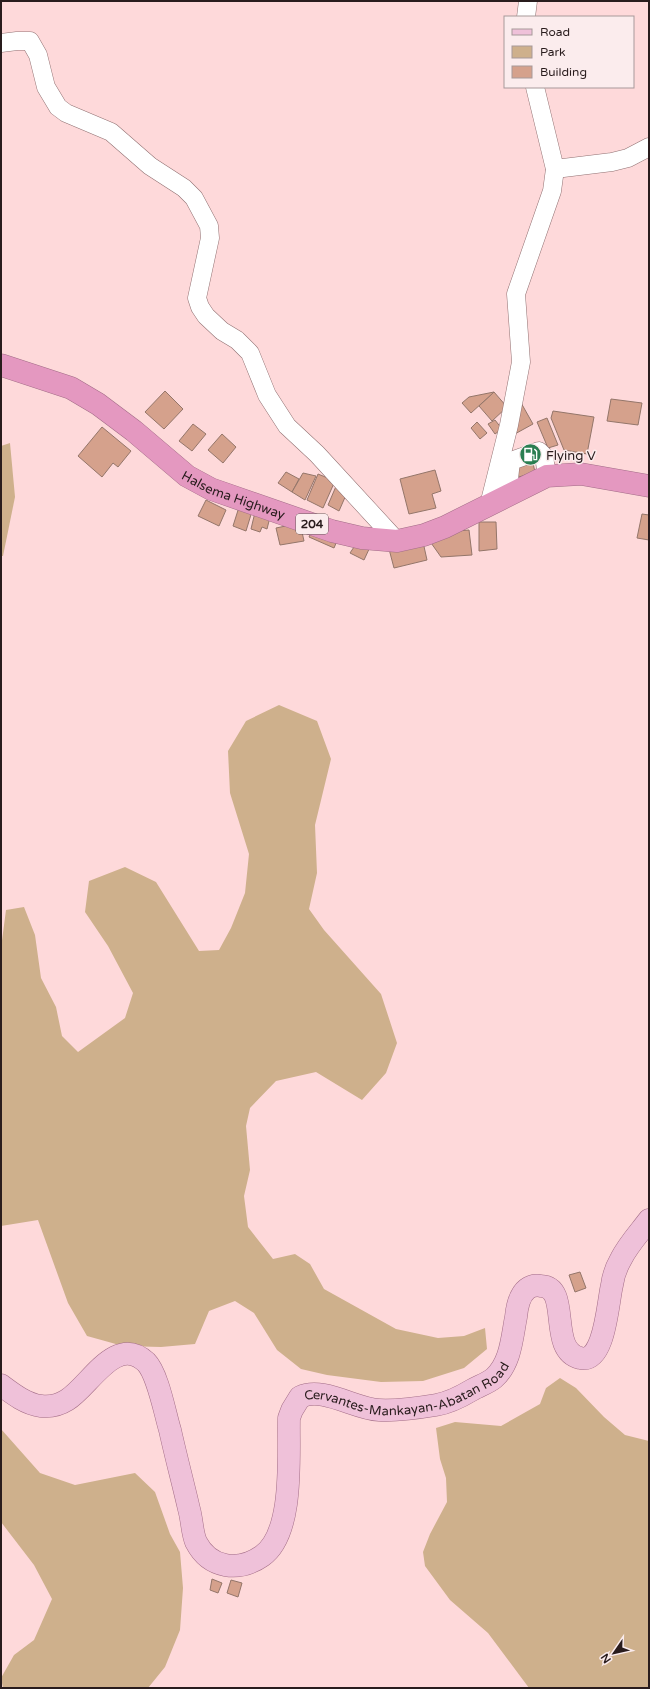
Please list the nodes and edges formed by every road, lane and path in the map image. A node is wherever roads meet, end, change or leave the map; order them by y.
1 (528, 1) edge
2 (526, 16) edge
3 (1, 43) edge
4 (534, 88) edge
5 (649, 148) edge
6 (555, 168) junction
7 (1, 366) edge
8 (547, 476) junction
9 (649, 486) edge
10 (498, 501) junction
11 (397, 541) junction
12 (649, 1220) edge
13 (1, 1385) edge

1 - 2 street
3 - 11 street
4 - 6 street
5 - 6 street
6 - 10 street
7 - 11 highway, Halsema Highway / 204
8 - 9 highway, Halsema Highway / 204
8 - 10 highway, Halsema Highway / 204
8 - 10 street
10 - 11 highway, Halsema Highway / 204
12 - 13 main road, Cervantes-Mankayan-Abatan Road

